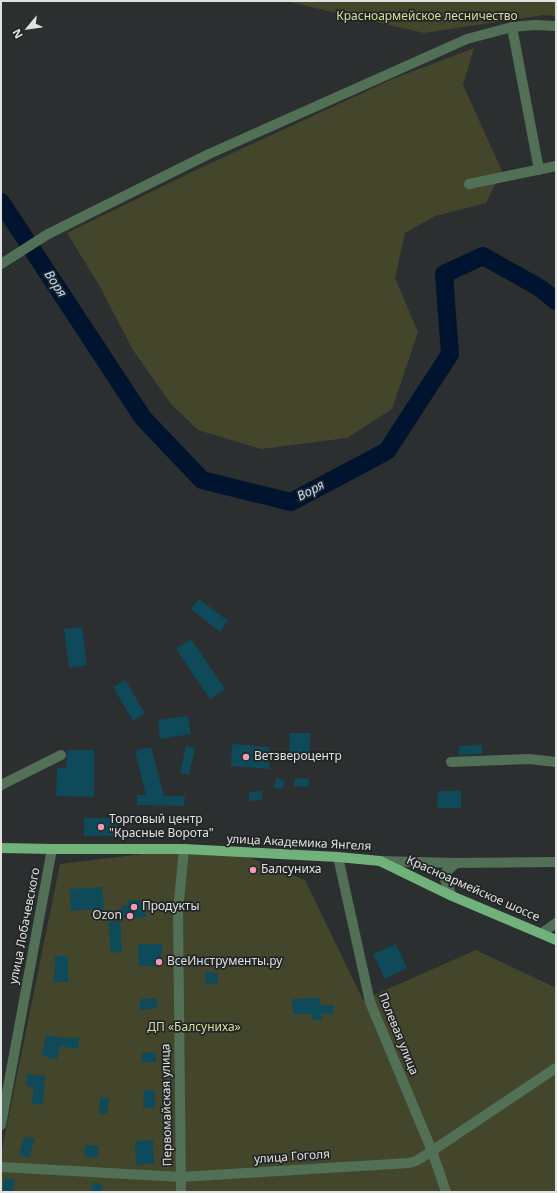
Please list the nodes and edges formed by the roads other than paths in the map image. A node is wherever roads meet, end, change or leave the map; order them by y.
1 (556, 26) edge
2 (512, 27) junction
3 (556, 166) edge
4 (539, 170) junction
5 (469, 184) dead end
6 (1, 264) edge
7 (61, 755) dead end
8 (451, 762) dead end
9 (556, 762) edge
10 (1, 785) edge
11 (1, 848) edge
12 (52, 849) junction
13 (184, 849) junction
14 (338, 858) junction
15 (380, 861) junction
16 (556, 862) edge
17 (456, 863) junction
18 (452, 896) junction
19 (556, 923) edge
20 (542, 933) junction
21 (556, 940) edge
22 (556, 1068) edge
23 (1, 1125) edge
24 (432, 1151) junction
25 (1, 1167) edge
26 (181, 1176) junction
27 (181, 1192) edge
28 (446, 1192) edge

1 - 2 street
2 - 4 street
2 - 6 street
3 - 4 street
4 - 5 street
7 - 10 street
8 - 9 street
11 - 12 main road, улица Академика Янгеля
12 - 13 main road, улица Академика Янгеля
12 - 23 street, улица Лобачевского
13 - 14 main road, улица Академика Янгеля
13 - 26 street, Первомайская улица
14 - 15 main road, улица Академика Янгеля
14 - 24 street, Полевая улица
15 - 17 street
15 - 18 main road, Красноармейское шоссе
16 - 17 street
17 - 18 street
18 - 20 main road, Красноармейское шоссе
19 - 20 street
20 - 21 main road, Красноармейское шоссе
22 - 24 street, улица Гоголя
24 - 26 street, улица Гоголя
24 - 28 street, Полевая улица
25 - 26 street, улица Гоголя
26 - 27 street, Первомайская улица

